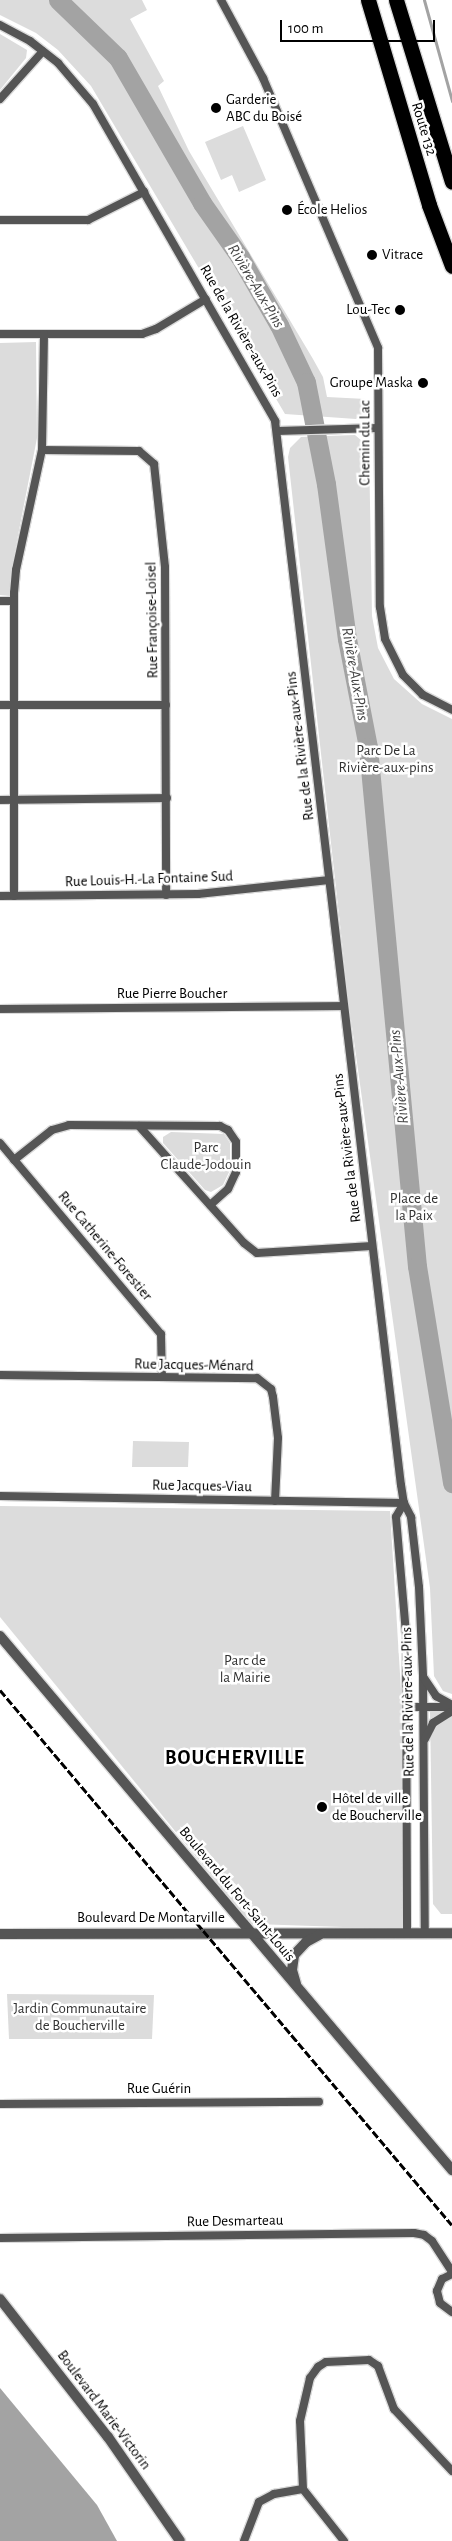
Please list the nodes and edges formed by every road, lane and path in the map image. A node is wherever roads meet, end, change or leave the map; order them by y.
1 (221, 0) edge
2 (368, 0) edge
3 (396, 0) edge
4 (0, 25) edge
5 (43, 51) junction
6 (0, 100) edge
7 (452, 182) edge
8 (144, 192) junction
9 (0, 220) edge
10 (452, 266) edge
11 (206, 299) junction
12 (0, 334) edge
13 (44, 334) junction
14 (378, 428) junction
15 (277, 431) junction
16 (42, 450) junction
17 (0, 601) edge
18 (14, 601) junction
19 (0, 705) edge
20 (166, 705) junction
21 (14, 706) junction
22 (452, 710) edge
23 (166, 798) junction
24 (0, 800) edge
25 (15, 800) junction
26 (329, 880) junction
27 (166, 895) junction
28 (0, 896) edge
29 (14, 896) junction
30 (344, 1006) junction
31 (0, 1009) edge
32 (140, 1126) junction
33 (0, 1143) edge
34 (14, 1160) junction
35 (210, 1205) junction
36 (372, 1246) junction
37 (0, 1375) edge
38 (162, 1377) junction
39 (0, 1496) edge
40 (275, 1501) junction
41 (404, 1503) junction
42 (0, 1636) edge
43 (423, 1676) junction
44 (423, 1707) junction
45 (407, 1708) junction
46 (452, 1708) edge
47 (423, 1748) junction
48 (322, 1933) junction
49 (407, 1933) junction
50 (424, 1933) junction
51 (452, 1933) edge
52 (0, 1934) edge
53 (251, 1934) junction
54 (298, 1989) junction
55 (318, 2102) dead end
56 (0, 2104) edge
57 (452, 2170) edge
58 (0, 2238) edge
59 (452, 2273) edge
60 (0, 2299) edge
61 (452, 2312) edge
62 (452, 2471) edge
63 (303, 2489) junction
64 (180, 2541) edge
65 (244, 2541) edge
66 (344, 2541) edge

1 - 14 street, Chemin du Lac
2 - 10 highway, Route 132
3 - 7 highway, Route 132
4 - 5 street, Rue de la Rivière-aux-Pins
5 - 6 street
5 - 8 street, Rue de la Rivière-aux-Pins
8 - 9 street
8 - 11 street, Rue de la Rivière-aux-Pins
11 - 13 street
11 - 15 street, Rue de la Rivière-aux-Pins
12 - 13 street
13 - 16 street
14 - 15 street
14 - 22 street, Chemin du Lac
15 - 26 street, Rue de la Rivière-aux-Pins
16 - 18 street
16 - 20 street, Rue Françoise-Loisel
17 - 18 street
18 - 21 street
19 - 21 street
20 - 21 street
20 - 23 street, Rue Françoise-Loisel
21 - 25 street
23 - 25 street
23 - 27 street, Rue Françoise-Loisel
24 - 25 street
25 - 29 street
26 - 27 street, Rue Louis-H.-La Fontaine Sud
26 - 30 street, Rue de la Rivière-aux-Pins
27 - 29 street, Rue Louis-H.-La Fontaine Sud
28 - 29 street, Rue Louis-H.-La Fontaine Sud
30 - 31 street, Rue Pierre Boucher
30 - 36 street, Rue de la Rivière-aux-Pins
32 - 34 street
32 - 35 street
32 - 35 street
33 - 34 street, Rue Catherine-Forestier
34 - 38 street, Rue Catherine-Forestier
35 - 36 street
36 - 41 street, Rue de la Rivière-aux-Pins
37 - 38 street, Rue Jacques-Ménard
38 - 40 street, Rue Jacques-Ménard
39 - 40 street, Rue Jacques-Viau
40 - 41 street, Rue Jacques-Viau
41 - 43 street, Rue de la Rivière-aux-Pins
41 - 45 street, Rue de la Rivière-aux-Pins
42 - 53 street, Boulevard du Fort-Saint-Louis
43 - 44 street, Rue de la Rivière-aux-Pins
43 - 46 street
44 - 45 street
44 - 46 street
44 - 47 street, Rue de la Rivière-aux-Pins
45 - 49 street, Rue de la Rivière-aux-Pins
46 - 47 street
47 - 50 street, Rue de la Rivière-aux-Pins
48 - 49 street, Boulevard De Montarville
48 - 53 street, Boulevard De Montarville
48 - 54 street
49 - 50 street, Boulevard De Montarville
50 - 51 street, Boulevard De Montarville
52 - 53 street, Boulevard De Montarville
53 - 54 street, Boulevard du Fort-Saint-Louis
54 - 57 street, Boulevard du Fort-Saint-Louis
55 - 56 street, Rue Guérin
58 - 59 street, Rue Desmarteau
59 - 61 street, Rue Desmarteau
60 - 64 street, Boulevard Marie-Victorin
62 - 63 street
63 - 65 street
63 - 66 street

